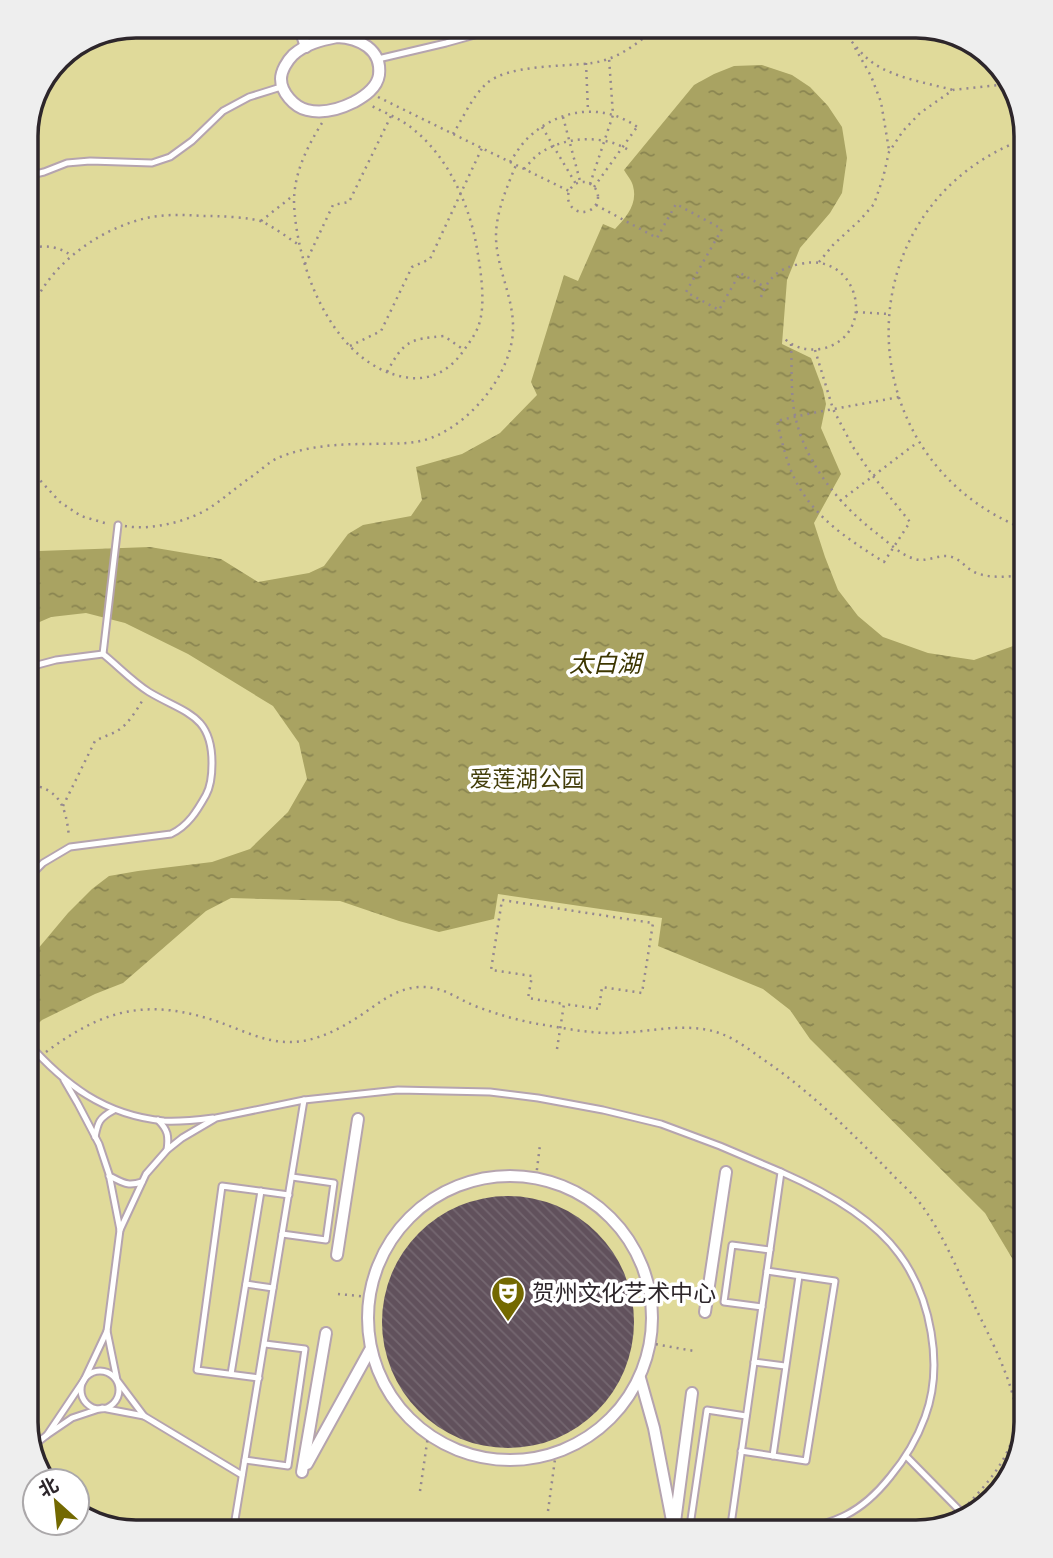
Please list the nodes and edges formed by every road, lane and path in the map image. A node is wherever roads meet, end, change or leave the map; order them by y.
1 (303, 39) edge
2 (322, 39) edge
3 (353, 39) edge
4 (460, 39) edge
5 (643, 39) edge
6 (848, 39) edge
7 (853, 45) junction
8 (306, 47) junction
9 (609, 58) junction
10 (377, 59) junction
11 (586, 63) junction
12 (1000, 85) edge
13 (282, 86) junction
14 (953, 90) junction
15 (364, 96) junction
16 (329, 111) junction
17 (588, 111) junction
18 (613, 115) junction
19 (391, 116) junction
20 (563, 117) junction
21 (541, 127) junction
22 (453, 134) junction
23 (605, 141) junction
24 (570, 142) junction
25 (1014, 143) edge
26 (553, 146) junction
27 (623, 147) junction
28 (482, 148) junction
29 (630, 151) dead end
30 (889, 152) junction
31 (510, 162) junction
32 (516, 165) junction
33 (524, 169) junction
34 (39, 173) edge
35 (578, 183) junction
36 (592, 186) junction
37 (569, 191) junction
38 (461, 193) junction
39 (295, 194) junction
40 (596, 205) junction
41 (261, 221) junction
42 (39, 246) edge
43 (300, 246) junction
44 (72, 256) junction
45 (819, 262) junction
46 (305, 264) junction
47 (765, 286) junction
48 (39, 295) edge
49 (761, 297) dead end
50 (856, 312) junction
51 (889, 314) junction
52 (785, 339) dead end
53 (791, 344) junction
54 (351, 346) junction
55 (464, 350) junction
56 (815, 350) junction
57 (387, 372) junction
58 (899, 397) junction
59 (833, 410) junction
60 (796, 416) junction
61 (918, 442) junction
62 (873, 476) junction
63 (39, 479) edge
64 (840, 501) junction
65 (118, 525) junction
66 (1014, 525) edge
67 (894, 547) junction
68 (1014, 576) edge
69 (103, 654) junction
70 (39, 664) edge
71 (148, 692) junction
72 (39, 787) edge
73 (63, 806) junction
74 (70, 848) junction
75 (39, 867) edge
76 (564, 1004) junction
77 (561, 1027) junction
78 (557, 1049) dead end
79 (40, 1056) joint
80 (64, 1080) junction
81 (304, 1100) junction
82 (114, 1110) junction
83 (216, 1118) junction
84 (359, 1119) dead end
85 (158, 1120) junction
86 (95, 1137) junction
87 (541, 1145) dead end
88 (167, 1150) junction
89 (726, 1172) dead end
90 (781, 1172) junction
91 (109, 1176) junction
92 (292, 1177) junction
93 (536, 1177) junction
94 (142, 1182) junction
95 (261, 1191) junction
96 (289, 1195) junction
97 (120, 1230) junction
98 (282, 1234) junction
99 (770, 1250) junction
100 (337, 1255) dead end
101 (767, 1271) junction
102 (799, 1276) junction
103 (246, 1284) junction
104 (273, 1289) junction
105 (338, 1294) dead end
106 (369, 1297) junction
107 (762, 1307) junction
108 (705, 1312) dead end
109 (107, 1331) junction
110 (326, 1333) dead end
111 (649, 1343) junction
112 (265, 1344) junction
113 (370, 1350) junction
114 (694, 1351) dead end
115 (754, 1362) junction
116 (785, 1366) junction
117 (230, 1374) junction
118 (259, 1378) junction
119 (639, 1378) junction
120 (84, 1380) junction
121 (117, 1380) junction
122 (692, 1393) dead end
123 (1014, 1399) edge
124 (102, 1408) junction
125 (144, 1416) junction
126 (746, 1416) junction
127 (1014, 1430) edge
128 (47, 1435) junction
129 (428, 1436) junction
130 (40, 1440) edge
131 (741, 1451) junction
132 (556, 1452) junction
133 (773, 1456) junction
134 (906, 1456) junction
135 (245, 1460) junction
136 (288, 1466) junction
137 (303, 1468) junction
138 (242, 1475) junction
139 (420, 1491) dead end
140 (968, 1505) edge
141 (959, 1510) edge
142 (548, 1511) dead end
143 (235, 1519) edge
144 (672, 1520) edge
145 (675, 1520) edge
146 (691, 1520) edge
147 (732, 1520) edge
148 (833, 1520) edge

1 - 8 street
2 - 8 street
3 - 10 street
4 - 10 lane
5 - 9 path
6 - 7 path
7 - 14 path
7 - 30 path
8 - 13 street
9 - 11 path
9 - 18 path
10 - 15 street
11 - 17 path
11 - 22 path
12 - 14 path
13 - 16 street
13 - 34 lane
14 - 30 path
15 - 16 street
15 - 19 path
15 - 22 path
16 - 39 path
17 - 18 path
17 - 20 path
18 - 23 path
18 - 27 path
19 - 38 path
19 - 46 path
20 - 21 path
20 - 24 path
21 - 26 path
21 - 31 path
22 - 28 path
23 - 24 path
23 - 27 path
23 - 36 path
24 - 26 path
24 - 35 path
25 - 51 path
26 - 33 path
26 - 35 path
27 - 29 path
27 - 36 path
28 - 31 path
28 - 38 path
30 - 45 path
31 - 32 path
32 - 33 path
32 - 65 path
33 - 37 path
35 - 36 path
35 - 37 path
36 - 40 path
37 - 40 path
38 - 54 path
38 - 55 path
39 - 41 path
39 - 43 path
40 - 47 path
41 - 43 path
41 - 44 path
42 - 44 path
43 - 46 path
44 - 48 path
45 - 47 path
45 - 50 path
46 - 54 path
47 - 49 path
50 - 51 path
50 - 56 path
51 - 58 path
52 - 53 path
53 - 56 path
53 - 60 path
54 - 57 path
55 - 57 path
55 - 57 path
56 - 59 path
58 - 59 path
58 - 61 path
59 - 60 path
59 - 62 path
60 - 64 path
60 - 67 path
61 - 62 path
61 - 66 path
62 - 64 path
62 - 67 path
63 - 65 path
64 - 67 path
65 - 69 lane
67 - 68 path
69 - 70 lane
69 - 71 lane
71 - 73 path
71 - 74 lane
72 - 73 path
73 - 74 path
74 - 75 lane
76 - 76 path
76 - 77 path
77 - 78 path
77 - 79 path
77 - 123 path
79 - 80 lane
80 - 82 lane
80 - 86 lane
81 - 83 lane
81 - 90 lane
81 - 92 lane
82 - 85 lane
82 - 86 lane
83 - 85 lane
83 - 88 lane
84 - 100 street
85 - 88 lane
86 - 91 lane
87 - 93 path
88 - 94 lane
89 - 108 street
90 - 99 lane
90 - 134 lane
91 - 94 lane
91 - 97 lane
92 - 96 lane
92 - 98 lane
93 - 106 street
93 - 111 street
94 - 97 lane
95 - 96 lane
95 - 103 lane
95 - 117 lane
96 - 98 lane
97 - 109 lane
98 - 104 lane
99 - 101 lane
99 - 107 lane
101 - 102 lane
101 - 107 lane
102 - 116 lane
102 - 133 lane
103 - 104 lane
103 - 117 lane
104 - 112 lane
105 - 106 path
106 - 113 street
107 - 115 lane
109 - 120 lane
109 - 121 lane
110 - 137 street
111 - 114 path
111 - 119 street
112 - 118 lane
112 - 136 lane
113 - 129 street
113 - 137 street
115 - 116 lane
115 - 126 lane
116 - 133 lane
117 - 118 lane
118 - 135 lane
119 - 132 street
119 - 144 street
120 - 121 lane
120 - 124 lane
120 - 128 lane
121 - 124 lane
121 - 125 lane
122 - 145 street
124 - 125 lane
124 - 128 lane
125 - 138 lane
126 - 131 lane
126 - 146 lane
127 - 140 path
128 - 130 lane
129 - 132 street
129 - 139 path
131 - 133 lane
131 - 147 lane
132 - 142 path
134 - 141 lane
134 - 148 lane
135 - 136 lane
135 - 138 lane
136 - 137 lane
138 - 143 lane

